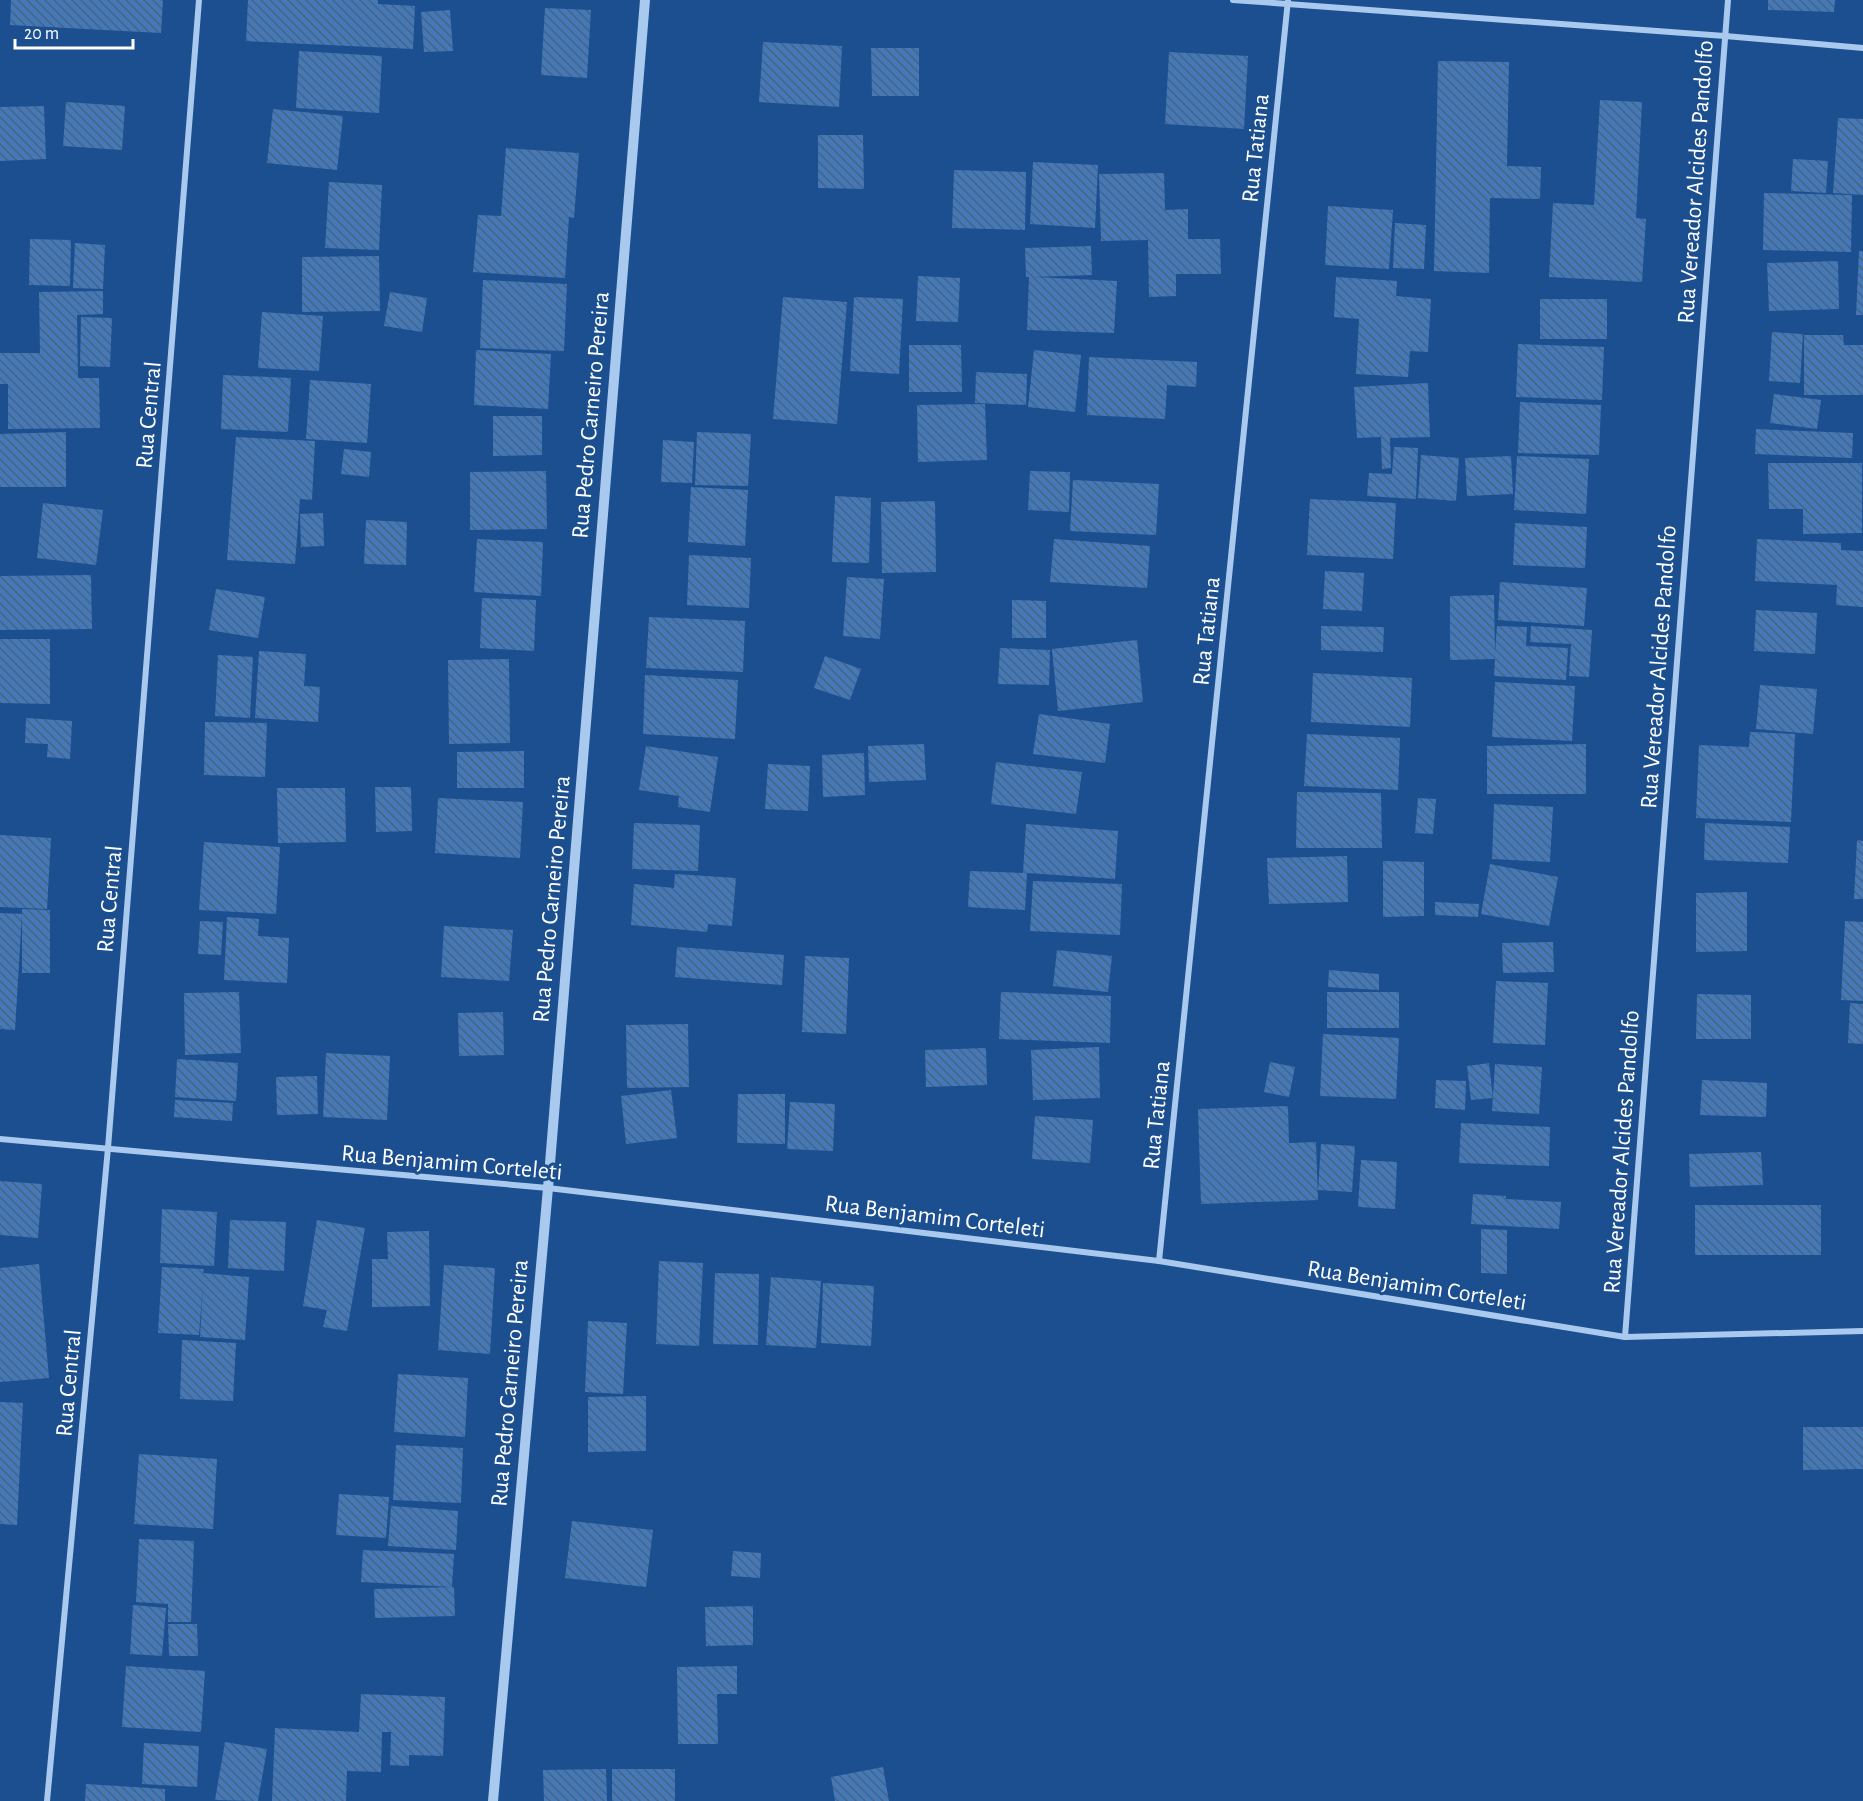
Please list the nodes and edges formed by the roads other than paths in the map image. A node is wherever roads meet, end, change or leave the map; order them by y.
1 (199, 0) edge
2 (645, 0) edge
3 (1233, 0) edge
4 (1728, 0) edge
5 (1288, 3) edge
6 (1725, 36) junction
7 (1863, 48) edge
8 (0, 1139) edge
9 (108, 1148) junction
10 (548, 1188) junction
11 (1159, 1261) junction
12 (1863, 1331) edge
13 (1625, 1337) junction
14 (47, 1801) edge
15 (493, 1801) edge

1 - 9 street, Rua Central
2 - 10 street, Rua Pedro Carneiro Pereira
3 - 5 street
4 - 6 street, Rua Vereador Alcides Pandolfo
5 - 6 street
5 - 11 street, Rua Tatiana
6 - 7 street
6 - 13 street, Rua Vereador Alcides Pandolfo
8 - 9 street, Rua Benjamim Corteleti
9 - 10 street, Rua Benjamim Corteleti
9 - 14 street, Rua Central
10 - 11 street, Rua Benjamim Corteleti
10 - 15 street, Rua Pedro Carneiro Pereira
11 - 13 street, Rua Benjamim Corteleti
12 - 13 street, Rua Benjamim Corteleti

